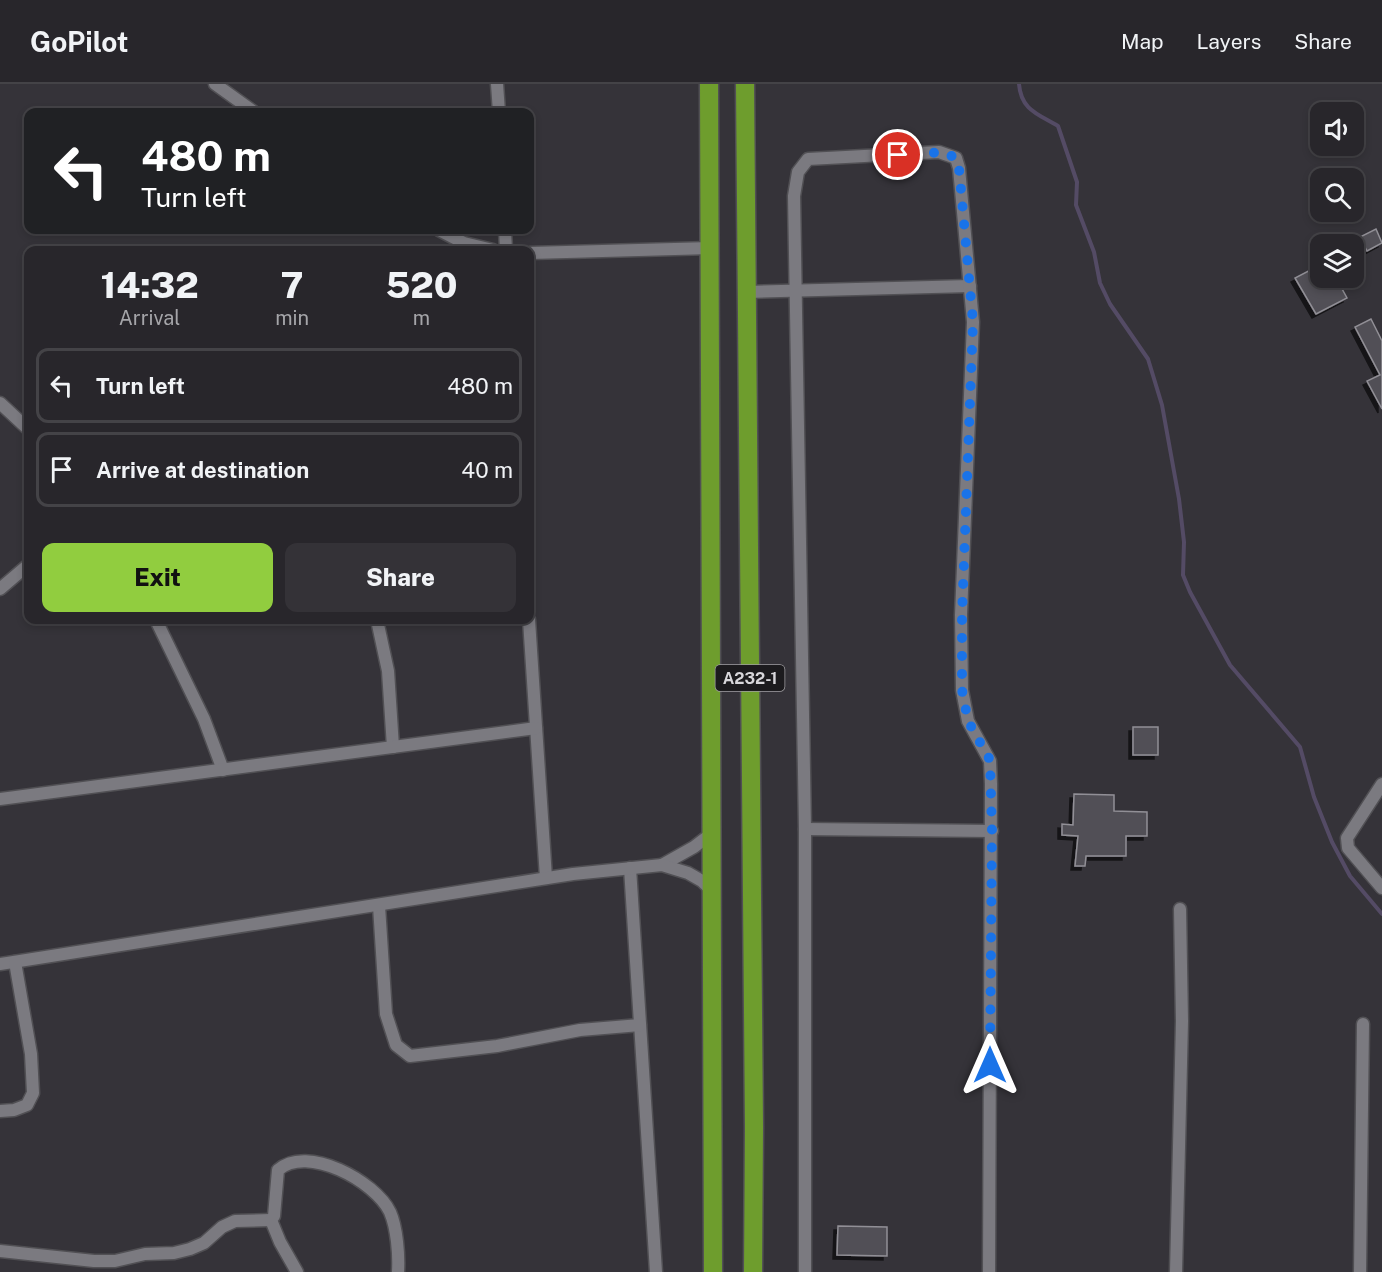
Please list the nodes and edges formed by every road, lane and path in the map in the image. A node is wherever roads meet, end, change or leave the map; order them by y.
1 (215, 84) edge
2 (497, 84) edge
3 (709, 84) edge
4 (745, 84) edge
5 (228, 89) edge
6 (249, 108) edge
7 (499, 108) edge
8 (447, 234) edge
9 (476, 246) edge
10 (711, 248) junction
11 (534, 253) edge
12 (970, 286) junction
13 (797, 291) junction
14 (747, 292) junction
15 (0, 403) edge
16 (24, 425) edge
17 (24, 568) edge
18 (0, 588) edge
19 (158, 624) edge
20 (378, 624) edge
21 (529, 624) edge
22 (536, 728) junction
23 (393, 747) junction
24 (223, 770) junction
25 (1382, 784) edge
26 (0, 799) edge
27 (805, 829) junction
28 (992, 831) junction
29 (711, 834) junction
30 (662, 865) junction
31 (630, 868) junction
32 (546, 878) junction
33 (1382, 888) edge
34 (711, 890) junction
35 (379, 906) junction
36 (1180, 909) dead end
37 (15, 962) junction
38 (0, 964) edge
39 (1363, 1023) dead end
40 (640, 1026) junction
41 (0, 1111) edge
42 (271, 1220) junction
43 (0, 1251) edge
44 (297, 1272) edge
45 (398, 1272) edge
46 (656, 1272) edge
47 (713, 1272) edge
48 (753, 1272) edge
49 (805, 1272) edge
50 (989, 1272) edge
51 (1176, 1272) edge
52 (1360, 1272) edge

1 - 5 street
2 - 7 street
3 - 10 highway, A232-1
4 - 14 highway, A232-1
5 - 6 street
8 - 9 street
10 - 11 street
10 - 29 highway, A232-1
12 - 13 street
12 - 13 street
12 - 28 street
13 - 14 street
13 - 27 street
14 - 48 highway, A232-1
15 - 16 street
17 - 18 street
19 - 24 street
20 - 23 street
21 - 22 street
22 - 23 street
22 - 32 street
23 - 24 street
24 - 26 street
25 - 33 street
27 - 28 street
27 - 49 street
28 - 50 street
29 - 30 street
29 - 34 highway, A232-1
30 - 31 street
30 - 34 street
31 - 32 street
31 - 40 street
32 - 35 street
34 - 47 highway, A232-1
35 - 37 street
35 - 40 street
36 - 51 street
37 - 38 street
37 - 41 street
39 - 52 street
40 - 46 street
42 - 43 street
42 - 44 street
42 - 45 street

